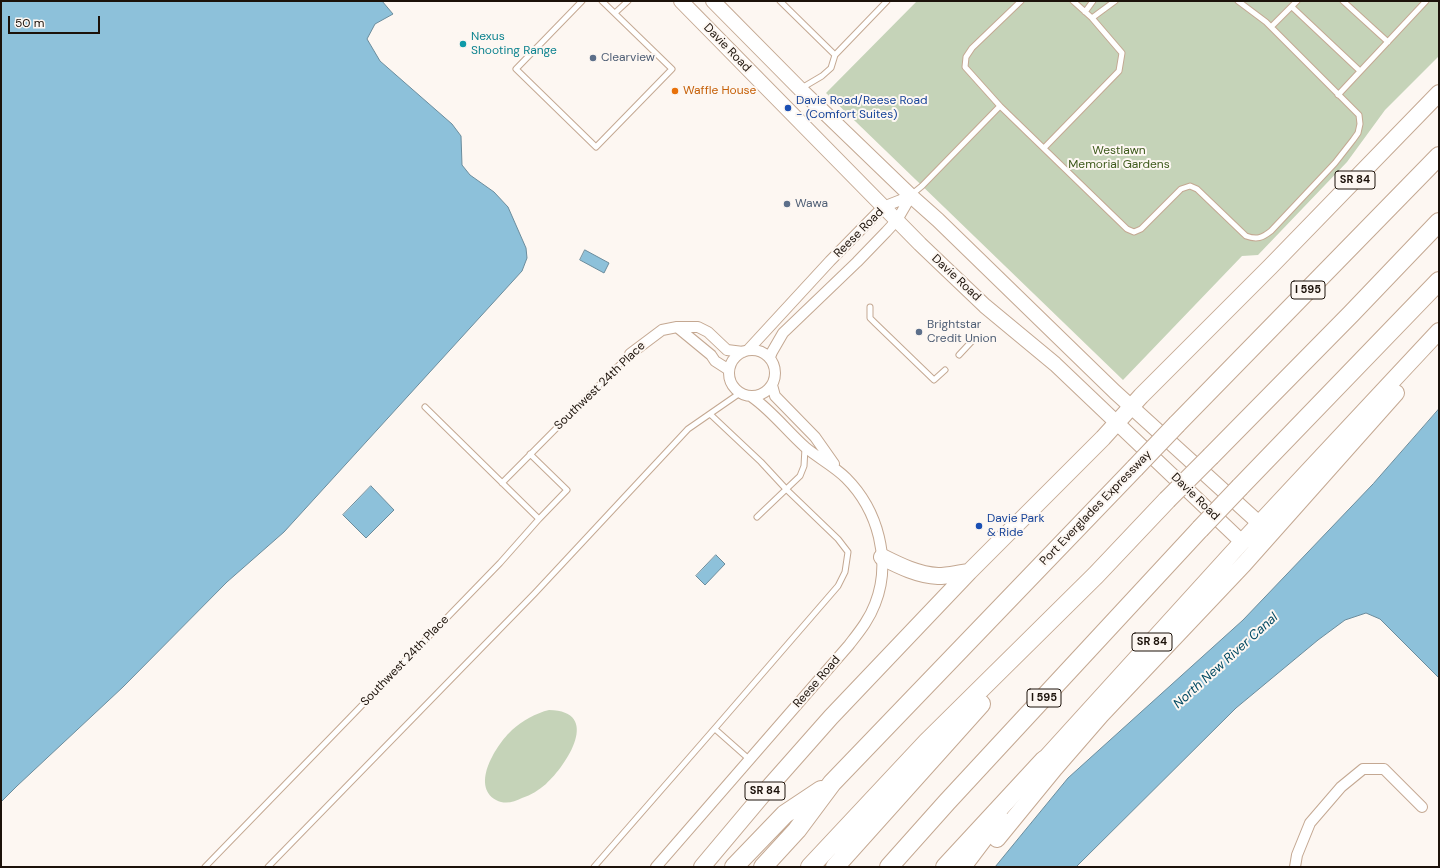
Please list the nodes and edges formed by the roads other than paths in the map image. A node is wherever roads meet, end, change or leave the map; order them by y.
1 (582, 1) edge
2 (602, 1) edge
3 (628, 1) edge
4 (681, 1) edge
5 (713, 1) edge
6 (780, 1) edge
7 (887, 1) edge
8 (1021, 1) edge
9 (1073, 1) edge
10 (1093, 1) edge
11 (1115, 1) edge
12 (1238, 1) edge
13 (1297, 1) edge
14 (1343, 1) edge
15 (1426, 1) edge
16 (1292, 7) junction
17 (1085, 12) junction
18 (615, 13) junction
19 (1092, 18) junction
20 (1271, 27) junction
21 (1388, 42) junction
22 (835, 55) junction
23 (1360, 71) junction
24 (800, 89) junction
25 (1439, 92) edge
26 (1338, 94) junction
27 (1000, 106) junction
28 (1044, 148) junction
29 (1439, 156) edge
30 (910, 196) junction
31 (883, 207) junction
32 (897, 220) junction
33 (1439, 222) edge
34 (1439, 281) edge
35 (870, 307) dead end
36 (677, 328) junction
37 (1439, 331) edge
38 (973, 340) dead end
39 (1439, 341) edge
40 (745, 351) junction
41 (630, 354) joint
42 (959, 355) dead end
43 (770, 357) junction
44 (729, 370) junction
45 (945, 370) dead end
46 (772, 385) junction
47 (740, 393) junction
48 (752, 396) junction
49 (1133, 406) junction
50 (425, 407) dead end
51 (710, 414) junction
52 (1117, 423) junction
53 (805, 447) junction
54 (530, 454) junction
55 (838, 471) junction
56 (502, 483) junction
57 (786, 489) junction
58 (757, 517) dead end
59 (539, 519) junction
60 (1260, 524) junction
61 (1242, 542) junction
62 (882, 557) junction
63 (969, 572) junction
64 (1096, 575) junction
65 (714, 729) junction
66 (750, 760) junction
67 (1044, 760) junction
68 (832, 783) junction
69 (1422, 807) dead end
70 (204, 867) edge
71 (268, 867) edge
72 (594, 867) edge
73 (656, 867) edge
74 (702, 867) edge
75 (734, 867) edge
76 (763, 867) edge
77 (810, 867) edge
78 (835, 867) edge
79 (889, 867) edge
80 (945, 867) edge
81 (963, 867) edge
82 (972, 867) edge
83 (1294, 867) edge

1 - 18 lane
2 - 18 lane
3 - 18 lane
4 - 31 main road, Davie Road
5 - 24 main road, Davie Road
6 - 22 lane
7 - 22 lane
8 - 27 lane
9 - 17 lane
10 - 17 lane
11 - 19 lane
12 - 20 lane
13 - 16 lane
14 - 21 lane
15 - 21 lane
16 - 20 lane
16 - 23 lane
17 - 19 lane
19 - 28 lane
20 - 26 lane
21 - 23 lane
22 - 24 lane
23 - 26 lane
24 - 30 main road, Davie Road
25 - 49 main road, SR 84
26 - 28 lane
27 - 28 lane
27 - 30 lane
29 - 68 highway, Port Everglades Expressway / I 595, bridge
30 - 31 street, Reese Road
30 - 32 street, Reese Road
30 - 49 main road, Davie Road
31 - 32 main road, Davie Road
31 - 40 street, Reese Road
32 - 43 street, Reese Road
32 - 52 main road, Davie Road
33 - 64 highway, bridge
34 - 79 highway, I 595, bridge
35 - 45 lane
36 - 40 street, Southwest 24th Place
36 - 41 street, Southwest 24th Place
36 - 44 street
37 - 60 main road, SR 84
38 - 42 lane
39 - 82 main road
40 - 43 street
40 - 44 street
41 - 54 lane, Southwest 24th Place
43 - 46 street
44 - 47 street
46 - 48 street
46 - 55 street, Reese Road
47 - 48 street
47 - 51 lane
48 - 53 street, Reese Road
49 - 52 main road, SR 84
49 - 60 main road, Davie Road
50 - 56 lane
51 - 57 lane
51 - 71 lane
52 - 61 main road, Davie Road
52 - 63 main road, SR 84
53 - 55 street, Reese Road
53 - 57 lane
54 - 56 lane, Southwest 24th Place
54 - 59 lane, Southwest 24th Place
55 - 62 street, Reese Road
56 - 59 lane
57 - 58 lane
57 - 65 lane
59 - 70 lane, Southwest 24th Place
60 - 61 main road, SR 84
61 - 67 main road, SR 84
62 - 63 main road
62 - 66 street, Reese Road
63 - 74 main road, SR 84
64 - 77 highway
64 - 78 highway
65 - 66 lane
65 - 72 lane
66 - 73 street, Reese Road
67 - 80 highway
67 - 81 main road, SR 84
68 - 75 highway
68 - 76 highway, Port Everglades Expressway / I 595
69 - 83 street

